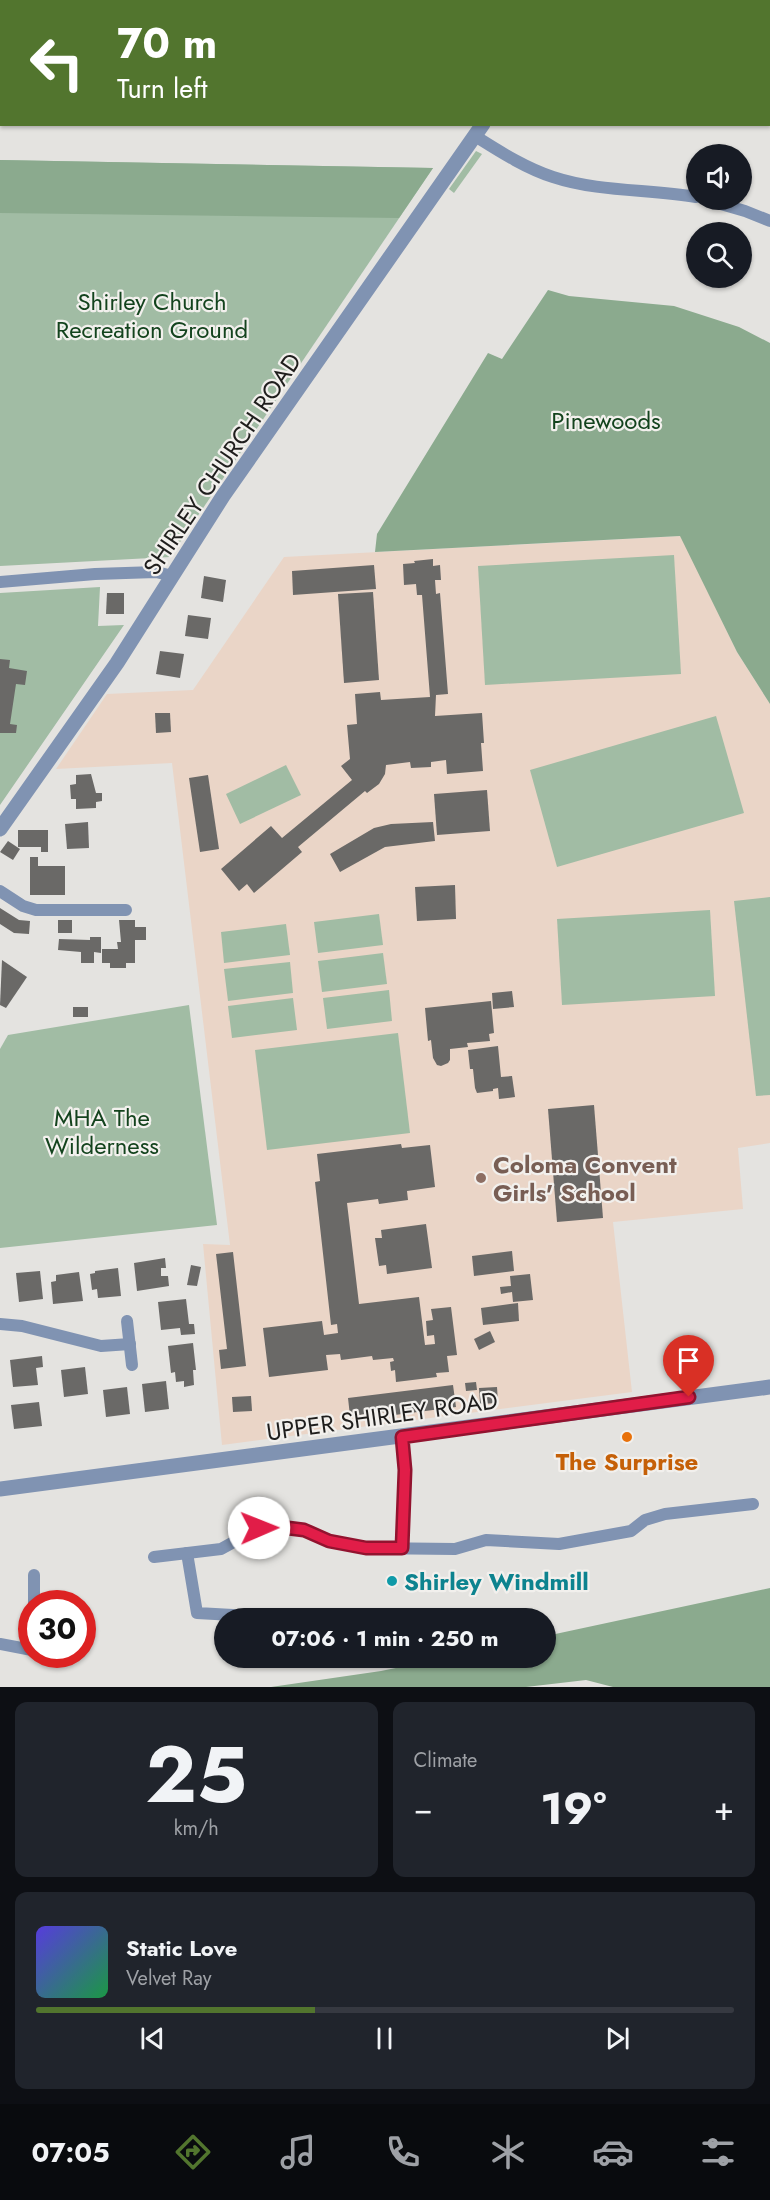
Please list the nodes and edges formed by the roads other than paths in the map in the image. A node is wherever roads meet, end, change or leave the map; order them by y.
1 (479, 130) edge
2 (686, 197) edge
3 (742, 210) edge
4 (770, 221) edge
5 (173, 576) junction
6 (0, 582) edge
7 (0, 830) edge
8 (0, 891) edge
9 (126, 910) dead end
10 (127, 1321) dead end
11 (0, 1323) edge
12 (130, 1344) junction
13 (132, 1365) dead end
14 (770, 1387) edge
15 (402, 1437) junction
16 (0, 1489) edge
17 (753, 1504) dead end
18 (402, 1548) junction
19 (187, 1553) junction
20 (154, 1557) dead end
21 (34, 1575) dead end
22 (34, 1590) edge
23 (214, 1614) edge
24 (0, 1644) edge
25 (18, 1645) edge

1 - 2 street
1 - 5 street, SHIRLEY CHURCH ROAD
3 - 4 street
5 - 6 street
5 - 7 street, SHIRLEY CHURCH ROAD
8 - 9 street
10 - 12 street
11 - 12 street
12 - 13 street
14 - 15 street, UPPER SHIRLEY ROAD
15 - 16 street, UPPER SHIRLEY ROAD
15 - 18 street
17 - 18 street
18 - 19 street
19 - 20 street
19 - 23 street
21 - 22 street
24 - 25 street

